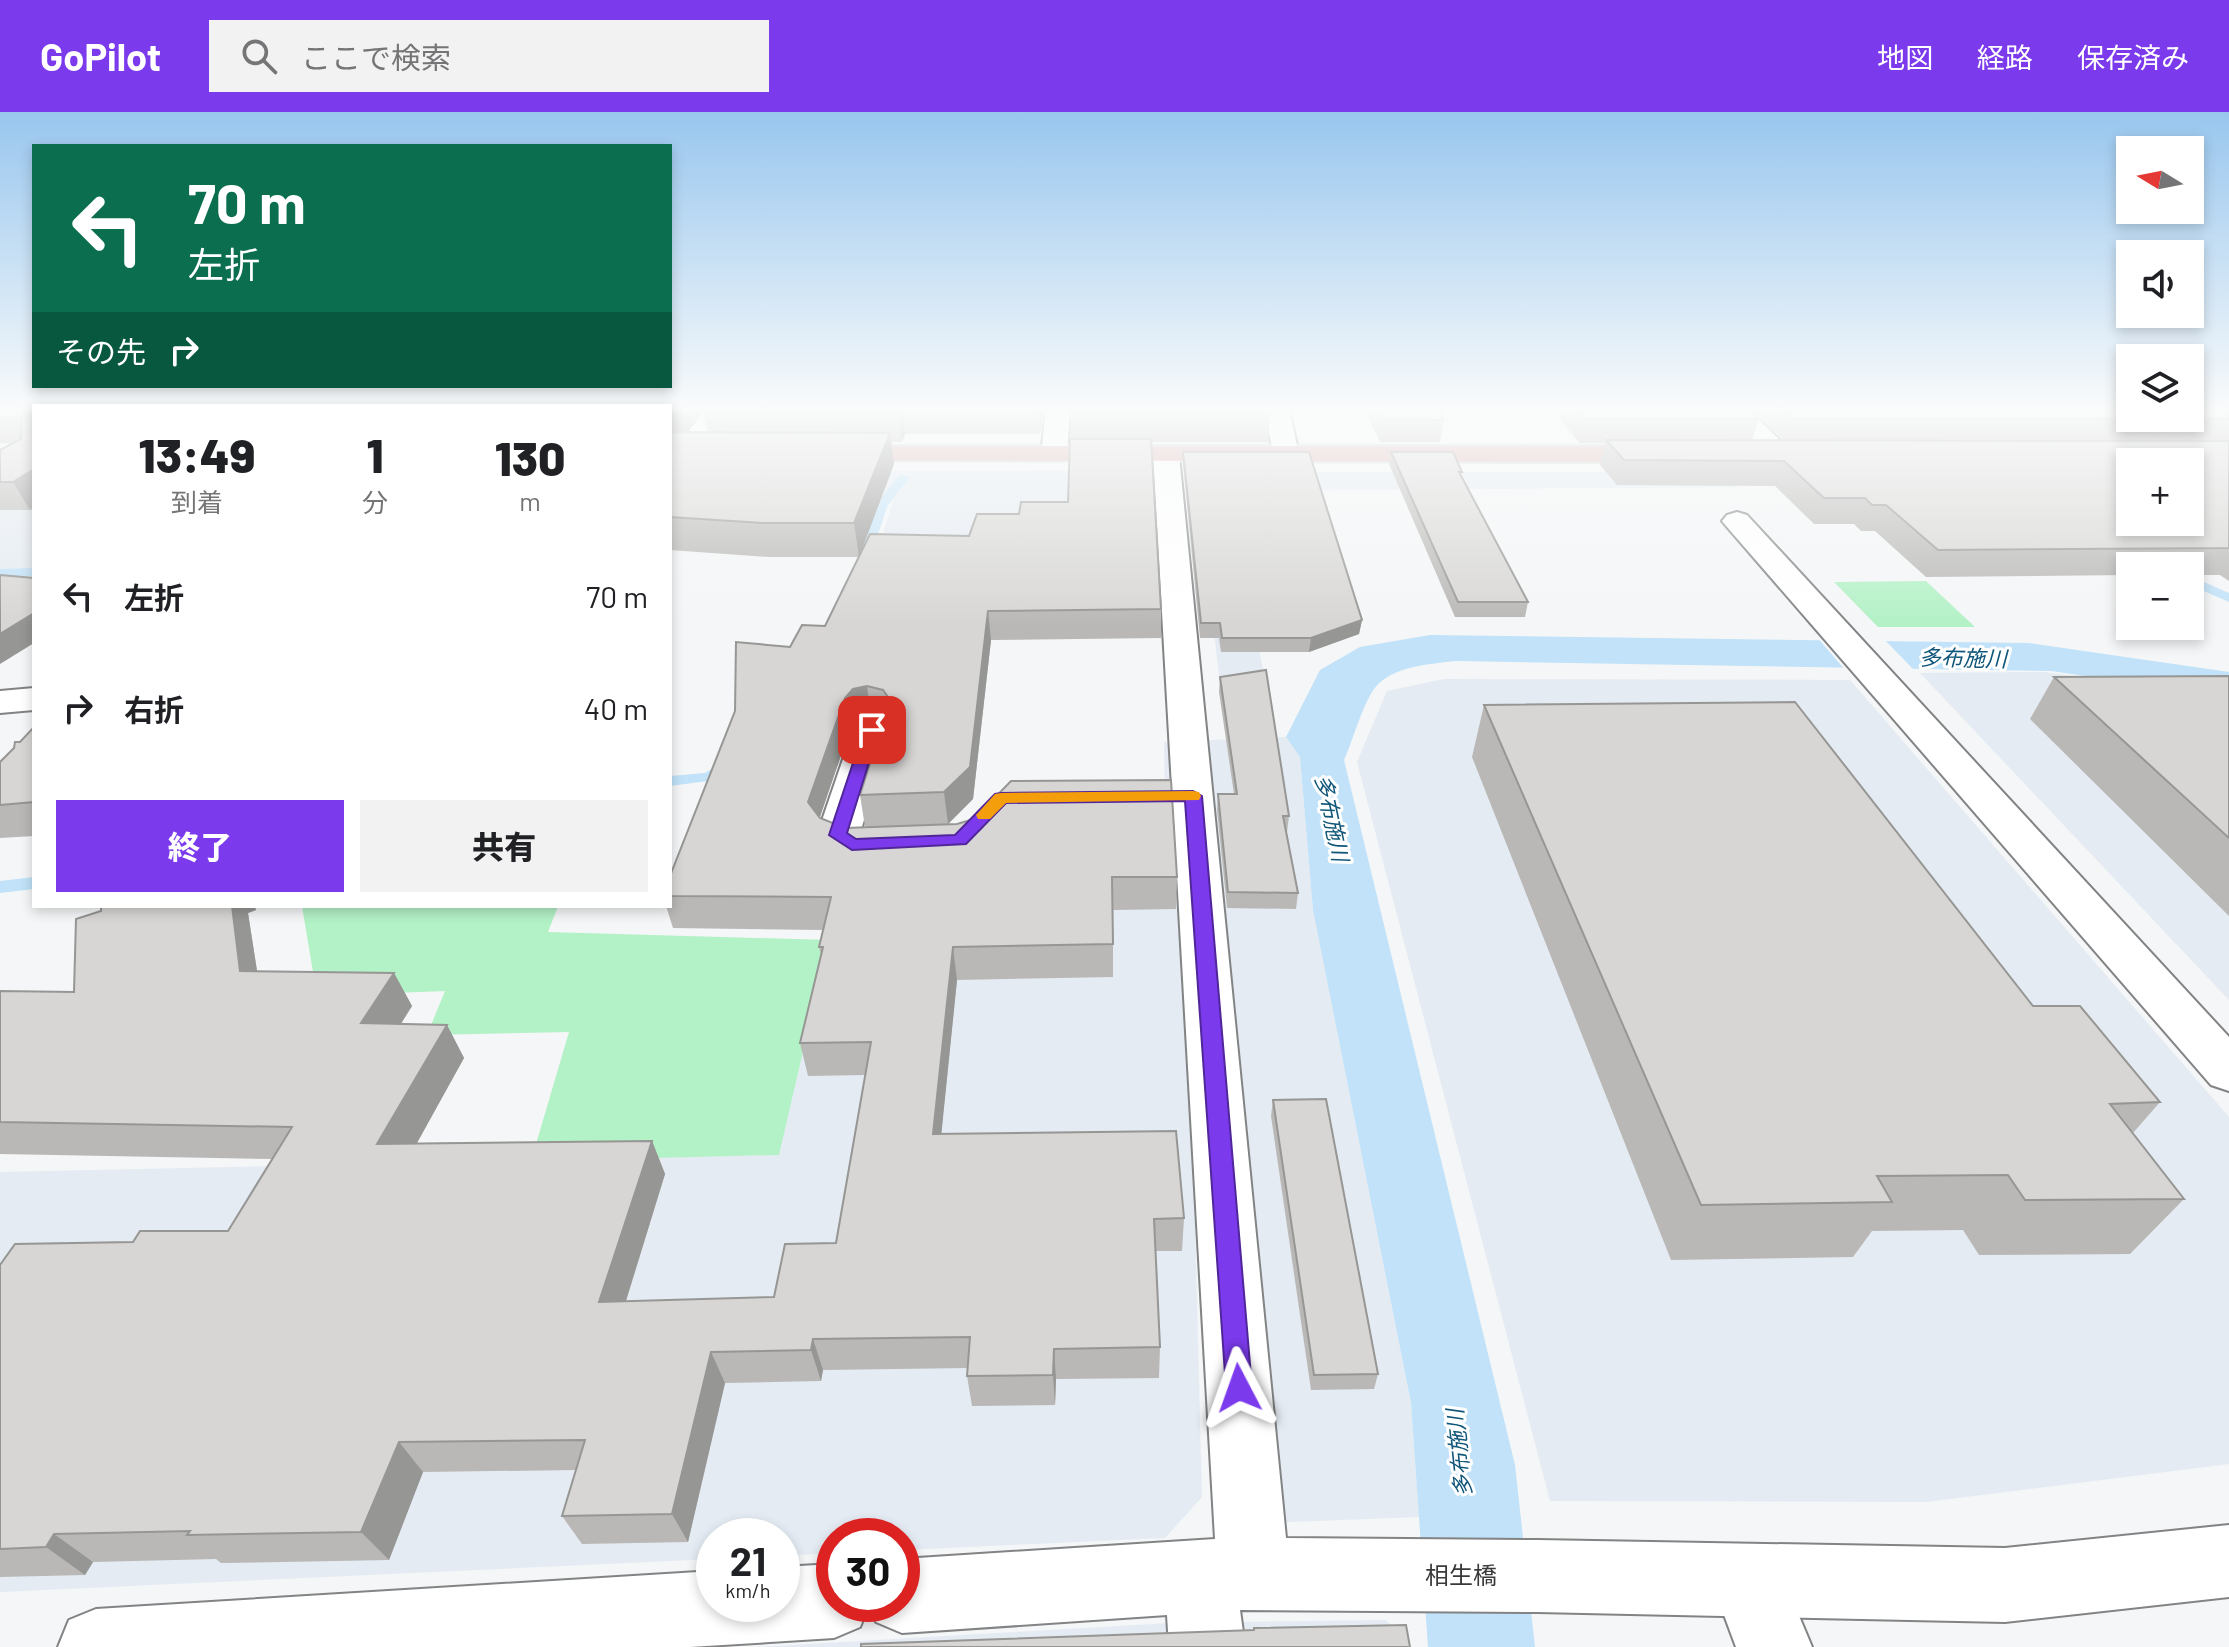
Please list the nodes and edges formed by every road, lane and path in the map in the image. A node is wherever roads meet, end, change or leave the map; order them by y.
1 (1167, 482) edge
2 (1737, 521) dead end
3 (32, 699) edge
4 (0, 702) edge
5 (872, 730) dead end
6 (929, 841) edge
7 (2229, 1071) edge
8 (2229, 1561) edge
9 (1226, 1575) junction
10 (1747, 1580) junction
11 (920, 1595) edge
12 (816, 1602) edge
13 (263, 1642) edge
14 (96, 1647) edge
15 (1207, 1647) edge
16 (1774, 1647) edge

1 - 9 street
2 - 7 street
3 - 4 street
5 - 6 street
8 - 10 street, 相生橋
9 - 10 street, 相生橋
9 - 11 street, 相生橋
9 - 15 street
10 - 16 street
12 - 13 street
13 - 14 street

